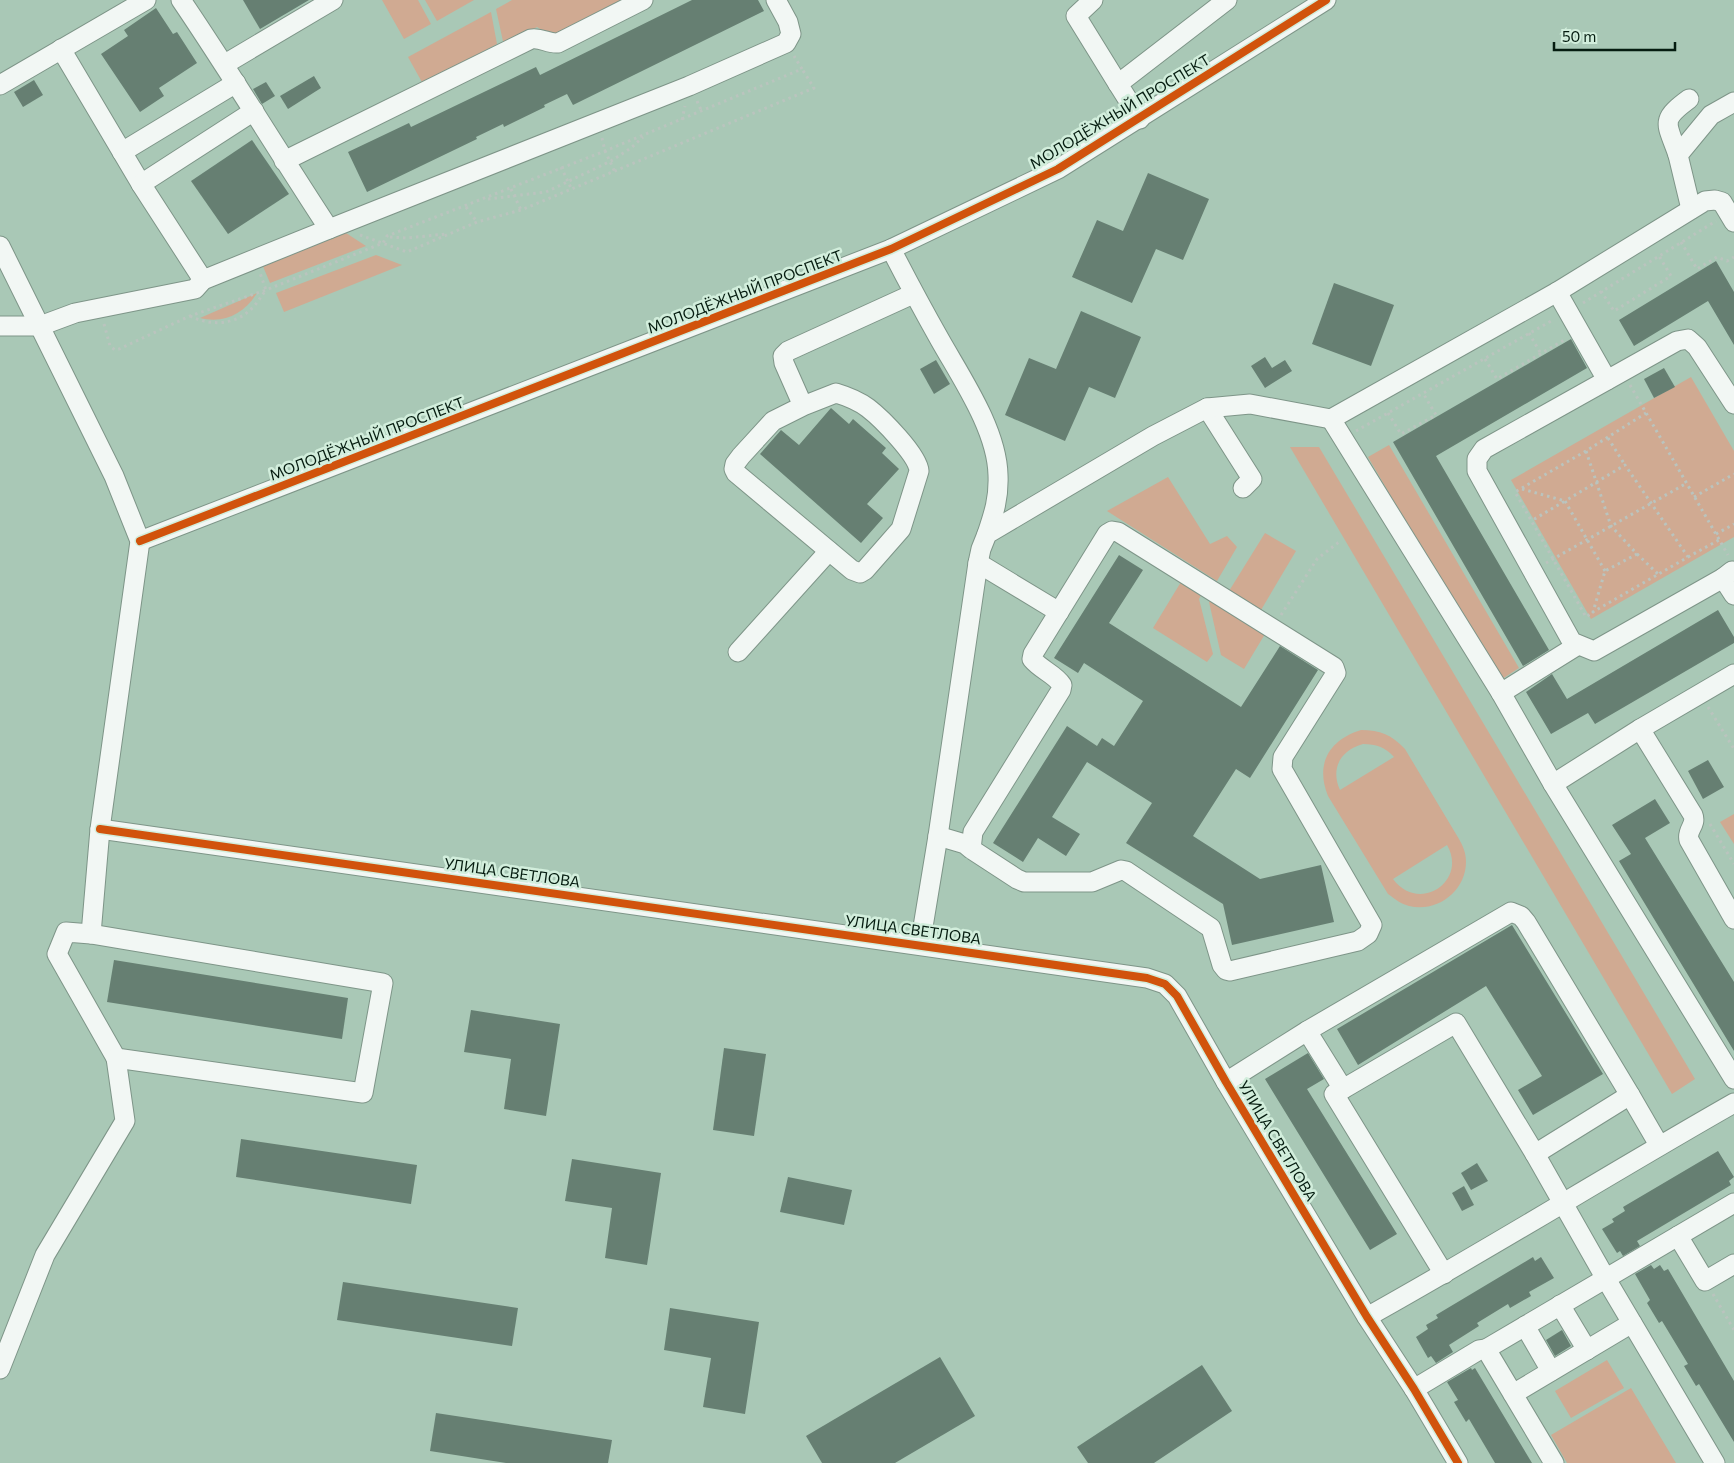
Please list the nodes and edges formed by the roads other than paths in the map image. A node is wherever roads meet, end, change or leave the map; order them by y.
1 (146, 0) edge
2 (181, 0) edge
3 (332, 0) edge
4 (643, 0) edge
5 (776, 0) edge
6 (1093, 0) edge
7 (1227, 0) edge
8 (1326, 0) edge
9 (114, 8) edge
10 (61, 49) junction
11 (225, 64) junction
12 (236, 83) junction
13 (1118, 84) junction
14 (0, 85) edge
15 (1689, 99) dead end
16 (1734, 102) edge
17 (254, 111) junction
18 (1140, 118) junction
19 (122, 152) junction
20 (1678, 155) junction
21 (284, 161) junction
22 (141, 184) junction
23 (1691, 209) junction
24 (1731, 218) edge
25 (332, 228) junction
26 (0, 246) edge
27 (891, 249) junction
28 (203, 280) junction
29 (1557, 292) junction
30 (913, 294) junction
31 (0, 326) edge
32 (40, 326) junction
33 (1615, 375) junction
34 (1734, 404) edge
35 (803, 406) junction
36 (1207, 408) junction
37 (1331, 419) junction
38 (1243, 488) dead end
39 (987, 534) junction
40 (140, 541) junction
41 (829, 551) junction
42 (978, 563) junction
43 (1729, 569) edge
44 (1734, 595) edge
45 (1059, 612) junction
46 (1578, 645) junction
47 (738, 652) dead end
48 (1734, 674) edge
49 (1501, 693) junction
50 (1640, 729) junction
51 (1553, 784) junction
52 (100, 829) junction
53 (938, 836) junction
54 (971, 849) junction
55 (1734, 919) edge
56 (91, 934) junction
57 (920, 945) junction
58 (1307, 1031) junction
59 (116, 1058) junction
60 (1734, 1079) edge
61 (1226, 1082) junction
62 (1343, 1089) junction
63 (1630, 1095) junction
64 (1734, 1103) edge
65 (1659, 1145) junction
66 (1535, 1154) junction
67 (1734, 1203) edge
68 (1564, 1204) junction
69 (1678, 1236) junction
70 (1734, 1264) edge
71 (1444, 1274) junction
72 (1606, 1279) junction
73 (1560, 1306) junction
74 (1367, 1317) junction
75 (1632, 1323) junction
76 (1525, 1326) junction
77 (1486, 1349) junction
78 (1587, 1350) junction
79 (0, 1370) edge
80 (1552, 1371) junction
81 (1414, 1388) junction
82 (1513, 1394) junction
83 (1458, 1463) edge
84 (1554, 1463) edge
85 (1715, 1463) edge

1 - 9 street
2 - 11 street
3 - 11 street
4 - 21 street
5 - 25 street
6 - 13 street
7 - 13 street
8 - 18 street, МОЛОДЁЖНЫЙ ПРОСПЕКТ
9 - 10 street
10 - 14 street
10 - 19 street
11 - 12 street
12 - 17 street
12 - 19 street
13 - 18 street
15 - 20 street
16 - 20 street
17 - 21 street
17 - 22 street
18 - 27 street, МОЛОДЁЖНЫЙ ПРОСПЕКТ
19 - 22 street
20 - 23 street
21 - 25 street
22 - 28 street
23 - 24 street
23 - 29 street
25 - 28 street
26 - 32 street
27 - 30 street
27 - 40 street, МОЛОДЁЖНЫЙ ПРОСПЕКТ
28 - 32 street
29 - 33 street
29 - 37 street
30 - 35 street
30 - 39 street
31 - 32 street
32 - 40 street
33 - 34 street
33 - 46 street
35 - 41 street
35 - 41 street
36 - 37 street
36 - 38 street
36 - 39 street
37 - 49 street
39 - 42 street
40 - 52 street
41 - 47 street
42 - 45 street
42 - 53 street
43 - 44 street
43 - 46 street
45 - 54 street
45 - 54 street
46 - 49 street
48 - 50 street
49 - 51 street
50 - 51 street
50 - 55 street
51 - 60 street
52 - 56 street
52 - 57 street, УЛИЦА СВЕТЛОВА
53 - 54 street
53 - 57 street
56 - 59 street
56 - 59 street
57 - 61 street, УЛИЦА СВЕТЛОВА
58 - 61 street
58 - 62 street
58 - 63 street
59 - 79 street
61 - 74 street, УЛИЦА СВЕТЛОВА
62 - 66 street
62 - 71 street
63 - 65 street
63 - 66 street
64 - 65 street
65 - 68 street
66 - 68 street
67 - 69 street
68 - 71 street
68 - 72 street
69 - 70 street
69 - 72 street
71 - 74 street
72 - 73 street
72 - 75 street
73 - 76 street
73 - 78 street
74 - 81 street, УЛИЦА СВЕТЛОВА
75 - 78 street
75 - 85 street
76 - 77 street
76 - 80 street
77 - 81 street
77 - 82 street
78 - 80 street
80 - 82 street
81 - 83 street, УЛИЦА СВЕТЛОВА
82 - 84 street

